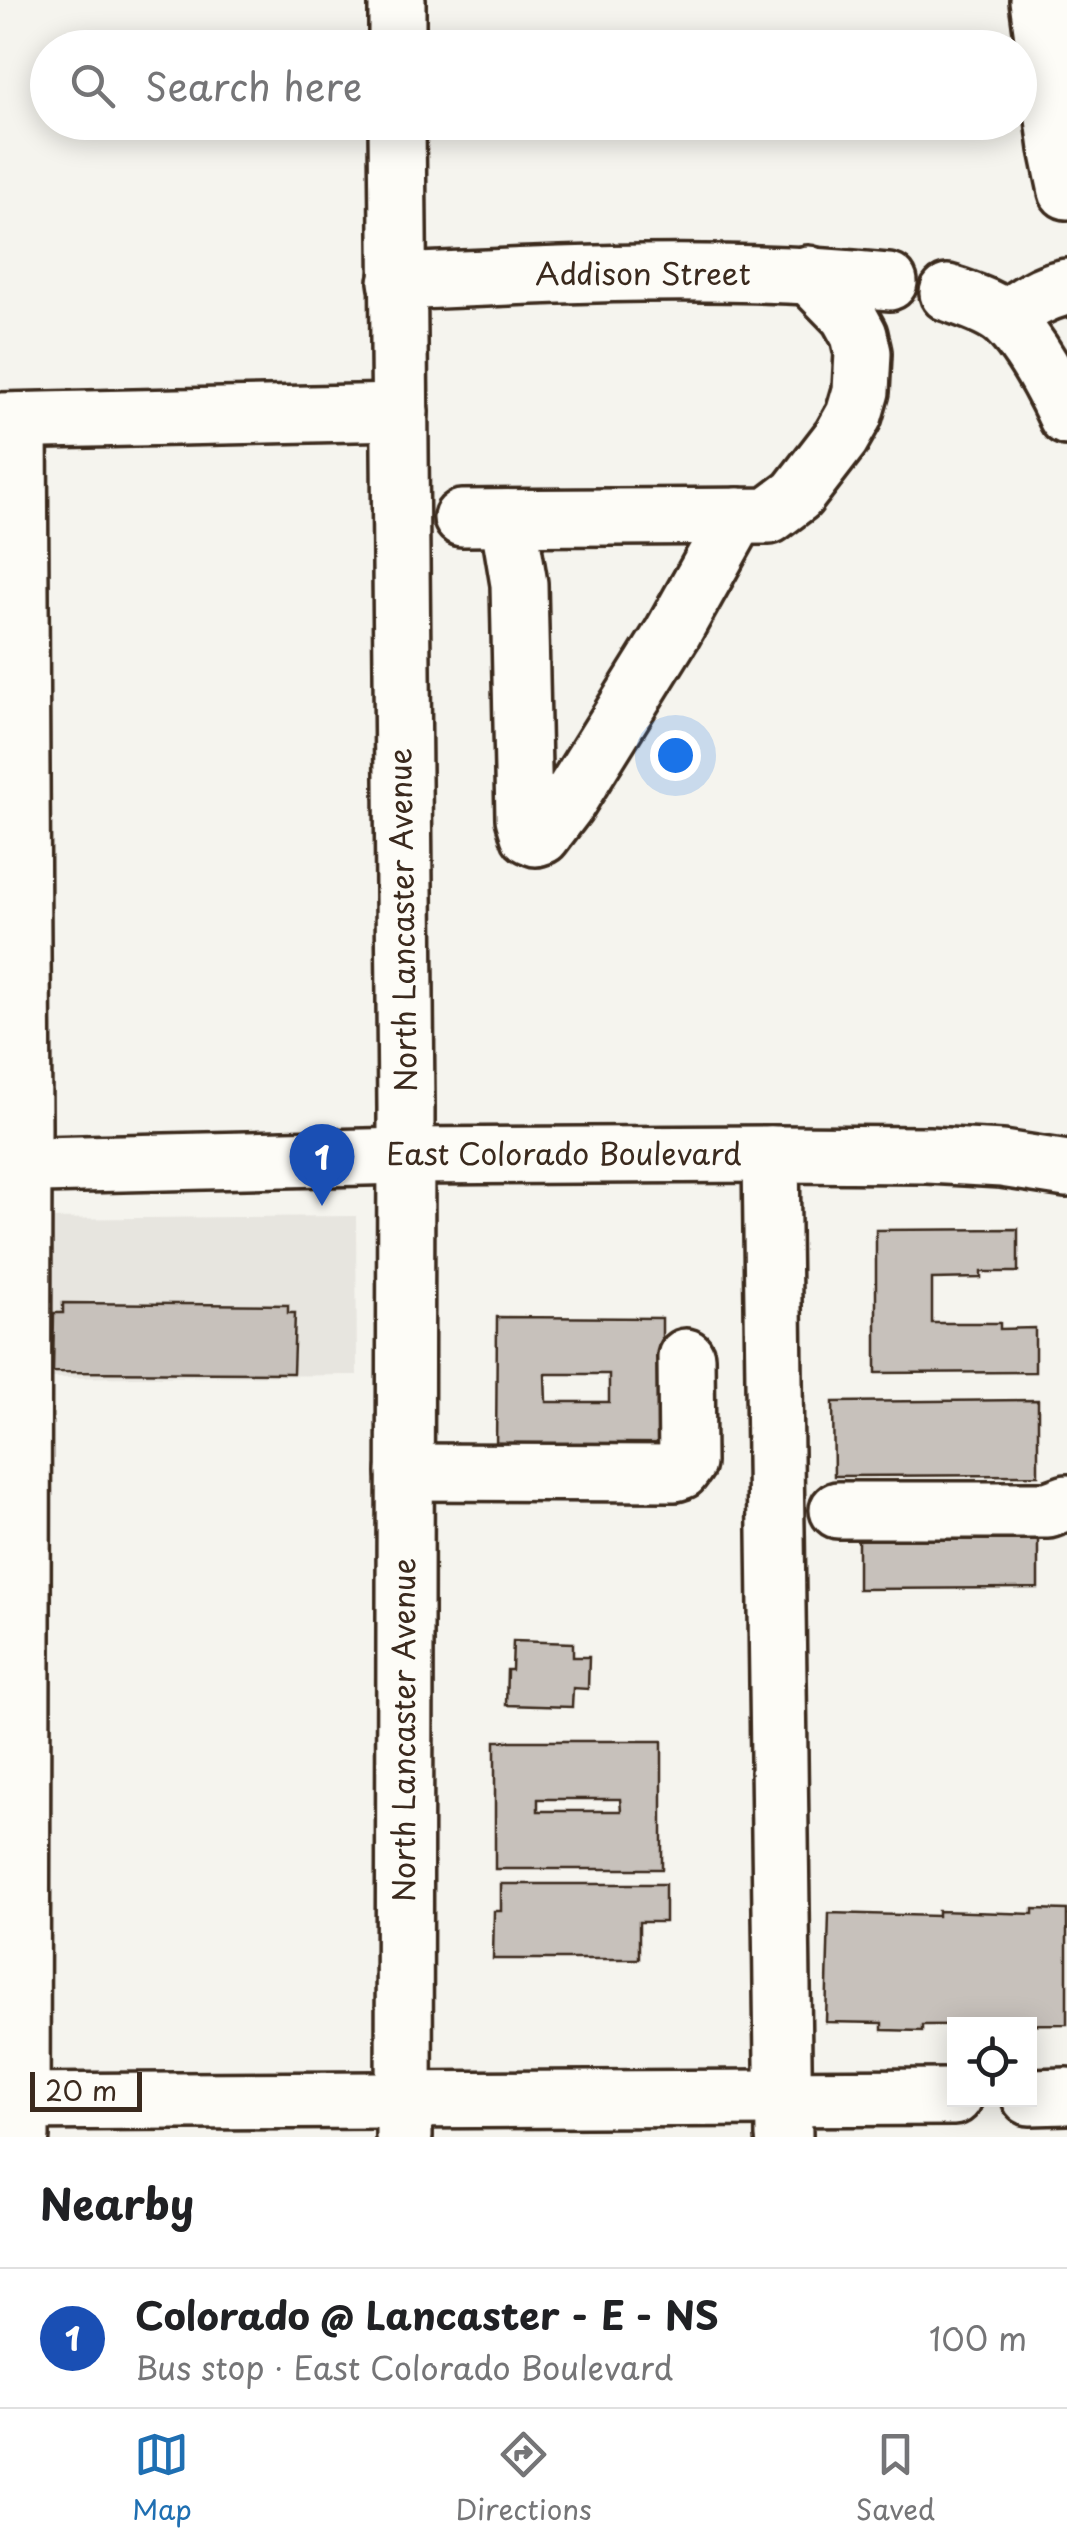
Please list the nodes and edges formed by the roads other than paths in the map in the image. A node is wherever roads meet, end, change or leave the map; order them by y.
1 (397, 0) edge
2 (1038, 0) edge
3 (397, 30) edge
4 (397, 140) edge
5 (1062, 169) edge
6 (808, 274) junction
7 (397, 282) junction
8 (889, 282) dead end
9 (1067, 287) edge
10 (948, 294) dead end
11 (1005, 319) junction
12 (400, 412) junction
13 (1067, 417) edge
14 (10, 421) edge
15 (738, 516) junction
16 (772, 1154) junction
17 (405, 1156) junction
18 (12, 1166) edge
19 (1067, 1169) edge
20 (686, 1356) dead end
21 (405, 1472) junction
22 (1067, 1503) edge
23 (838, 1510) dead end
24 (1067, 2096) edge
25 (1037, 2097) edge
26 (947, 2098) edge
27 (14, 2114) edge
28 (784, 2118) edge
29 (404, 2119) edge
30 (86, 2120) edge

1 - 3 street
2 - 5 street
4 - 7 street, North Lancaster Avenue
6 - 7 street, Addison Street
6 - 8 street, Addison Street
6 - 15 street
7 - 12 street, North Lancaster Avenue
9 - 11 street
10 - 11 street
11 - 13 street
12 - 14 street
12 - 17 street, North Lancaster Avenue
14 - 18 street
15 - 15 street
16 - 17 street, East Colorado Boulevard
16 - 19 street, East Colorado Boulevard
16 - 28 street
17 - 18 street, East Colorado Boulevard
17 - 21 street, North Lancaster Avenue
18 - 27 street
20 - 21 street
21 - 29 street, North Lancaster Avenue
22 - 23 street
24 - 25 street
26 - 28 street
27 - 30 street
28 - 29 street
29 - 30 street

